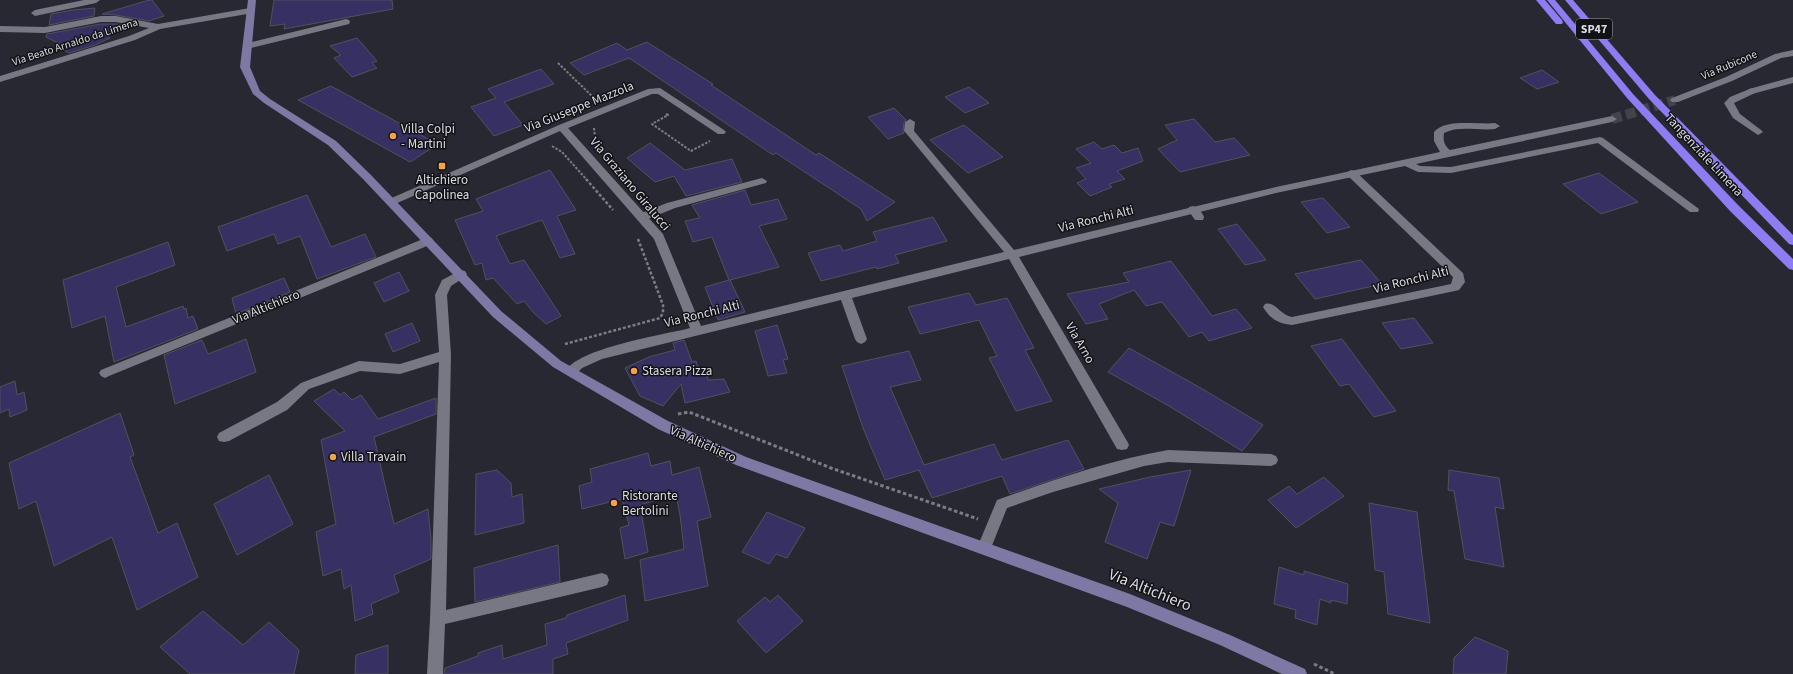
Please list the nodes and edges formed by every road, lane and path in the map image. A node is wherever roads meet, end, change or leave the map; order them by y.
1 (96, 0) edge
2 (252, 0) edge
3 (1540, 0) edge
4 (1551, 0) edge
5 (1569, 0) edge
6 (250, 11) junction
7 (35, 13) dead end
8 (346, 22) dead end
9 (158, 27) junction
10 (0, 29) edge
11 (247, 46) junction
12 (1793, 53) edge
13 (1598, 59) junction
14 (558, 63) dead end
15 (0, 80) edge
16 (1793, 80) edge
17 (1675, 100) tunnel mouth
18 (600, 104) dead end
19 (662, 111) dead end
20 (1612, 119) tunnel mouth
21 (910, 122) dead end
22 (1495, 126) dead end
23 (562, 127) junction
24 (721, 132) dead end
25 (1758, 132) dead end
26 (710, 141) dead end
27 (549, 146) dead end
28 (1447, 153) junction
29 (1405, 162) junction
30 (1351, 173) junction
31 (762, 181) dead end
32 (391, 202) junction
33 (1694, 209) dead end
34 (614, 212) dead end
35 (642, 217) junction
36 (635, 235) dead end
37 (428, 241) junction
38 (1793, 241) edge
39 (1012, 255) junction
40 (1793, 266) edge
41 (461, 274) junction
42 (844, 294) junction
43 (1269, 307) dead end
44 (697, 331) junction
45 (861, 338) dead end
46 (565, 344) dead end
47 (445, 355) junction
48 (571, 372) junction
49 (105, 373) dead end
50 (663, 425) junction
51 (224, 437) dead end
52 (1122, 446) dead end
53 (1271, 460) dead end
54 (990, 531) junction
55 (984, 548) junction
56 (602, 580) dead end
57 (438, 619) junction
58 (435, 674) edge
59 (1299, 674) edge

1 - 7 street
2 - 6 street, Via Altichiero
3 - 13 highway
4 - 13 highway, SP47
5 - 38 highway, Tangenziale Limena / SP47
6 - 9 street, Via Beato Arnaldo da Limena
6 - 11 street, Via Altichiero
8 - 11 street
9 - 10 street, Via Beato Arnaldo da Limena
9 - 15 street, Via Beato Arnaldo da Limena
11 - 32 street, Via Altichiero
12 - 17 street, Via Rubicone
13 - 40 highway, Tangenziale Limena
14 - 18 path
16 - 25 street
19 - 26 path
20 - 28 street, Via Ronchi Alti
21 - 39 street
22 - 28 street
23 - 24 street, Via Giuseppe Mazzola
23 - 32 street, Via Giuseppe Mazzola
23 - 35 street, Via Graziano Giralucci
27 - 34 path
28 - 29 street, Via Ronchi Alti
29 - 30 street, Via Ronchi Alti
29 - 33 street
30 - 39 street, Via Ronchi Alti
30 - 43 street, Via Ronchi Alti
31 - 35 street
32 - 37 street, Via Altichiero
35 - 44 street, Via Graziano Giralucci
36 - 46 path
37 - 41 street, Via Altichiero
37 - 49 street, Via Altichiero
39 - 42 street, Via Ronchi Alti
39 - 52 street, Via Arno
41 - 47 street
41 - 48 street, Via Altichiero
42 - 44 street, Via Ronchi Alti
42 - 45 street
44 - 48 street, Via Ronchi Alti
47 - 51 street
47 - 57 street
48 - 50 street, Via Altichiero
50 - 54 path
50 - 55 street, Via Altichiero
53 - 54 street
54 - 55 street
55 - 59 street, Via Altichiero
56 - 57 street
57 - 58 street

